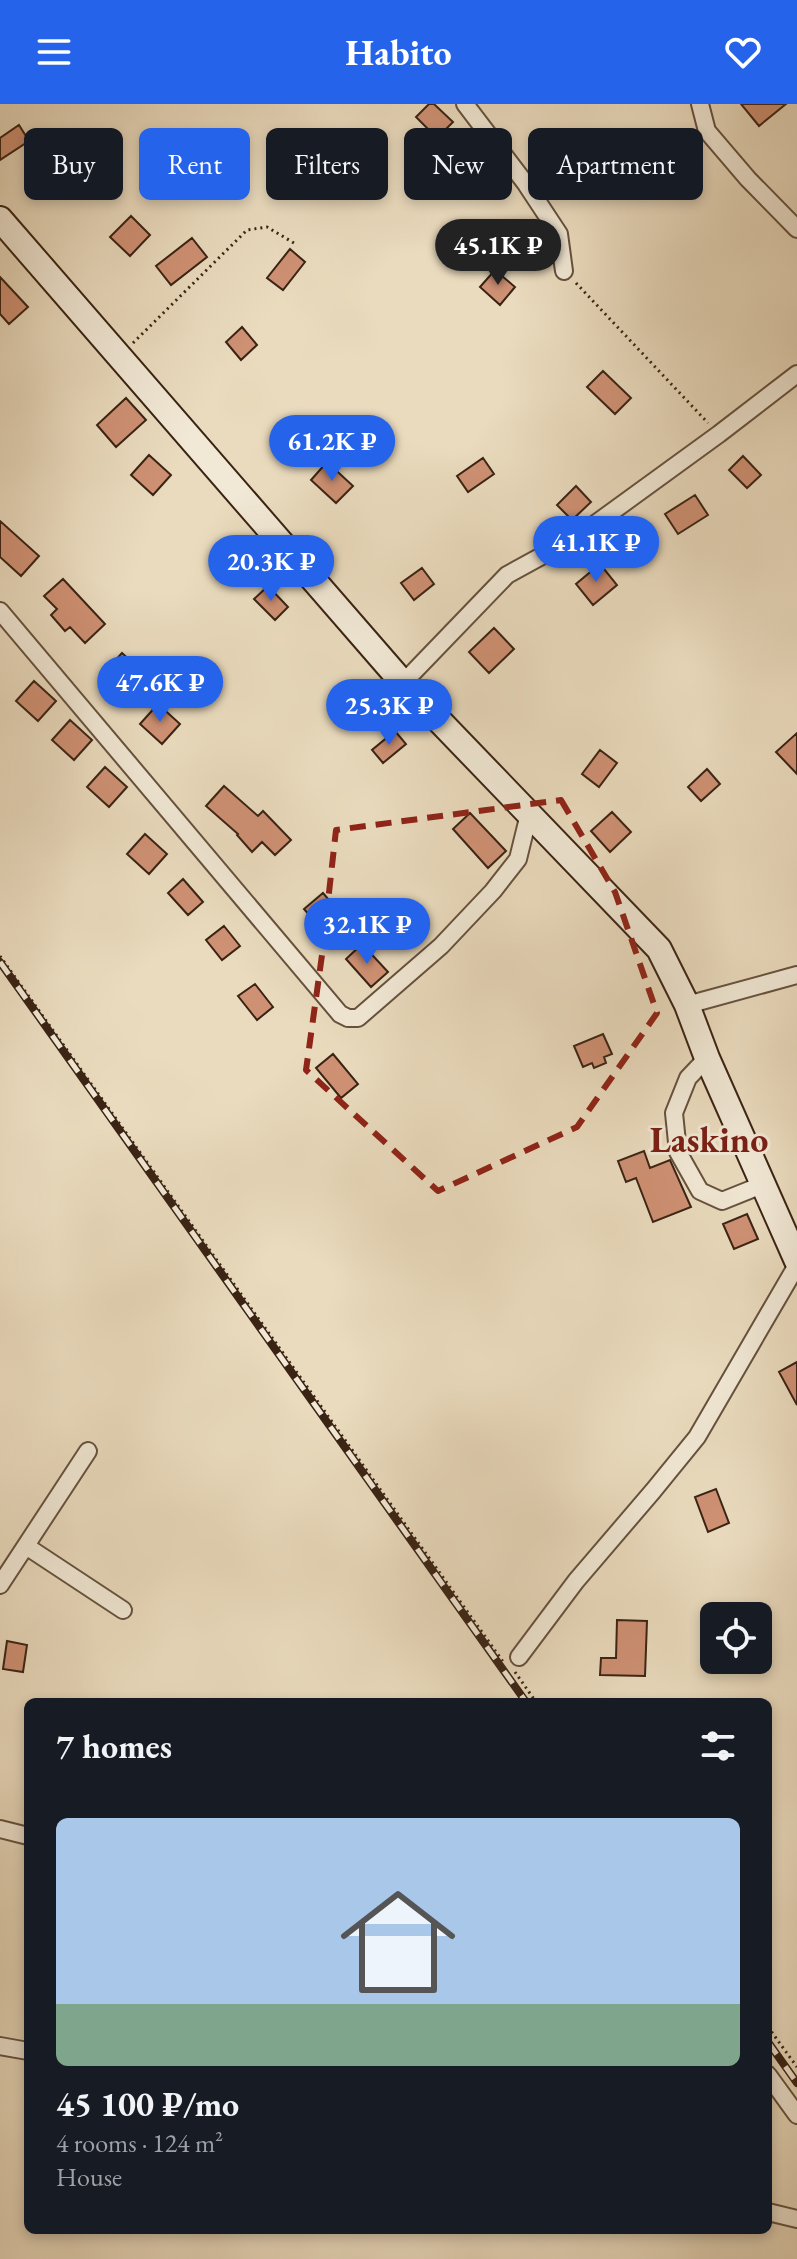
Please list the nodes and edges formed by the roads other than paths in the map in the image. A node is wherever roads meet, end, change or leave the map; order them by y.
1 (465, 104) edge
2 (700, 104) edge
3 (0, 219) edge
4 (797, 229) edge
5 (564, 271) road end
6 (797, 374) edge
7 (0, 611) edge
8 (403, 683) junction
9 (529, 814) junction
10 (797, 975) edge
11 (687, 1005) junction
12 (707, 1058) junction
13 (762, 1185) junction
14 (797, 1263) edge
15 (88, 1451) dead end
16 (26, 1546) junction
17 (0, 1585) edge
18 (123, 1610) dead end
19 (512, 1661) road end
20 (0, 1829) edge
21 (24, 1835) edge
22 (0, 2046) edge
23 (24, 2050) edge
24 (772, 2081) edge
25 (797, 2115) edge
26 (772, 2213) edge
27 (797, 2219) edge

1 - 5 street
2 - 4 street
3 - 8 street
6 - 8 street
7 - 9 street
8 - 9 street
9 - 11 street
10 - 11 street
11 - 12 street
12 - 13 street
12 - 13 street
13 - 14 street
14 - 19 street
15 - 16 street
16 - 17 street
16 - 18 street
20 - 21 street
22 - 23 street
24 - 25 street
26 - 27 street

